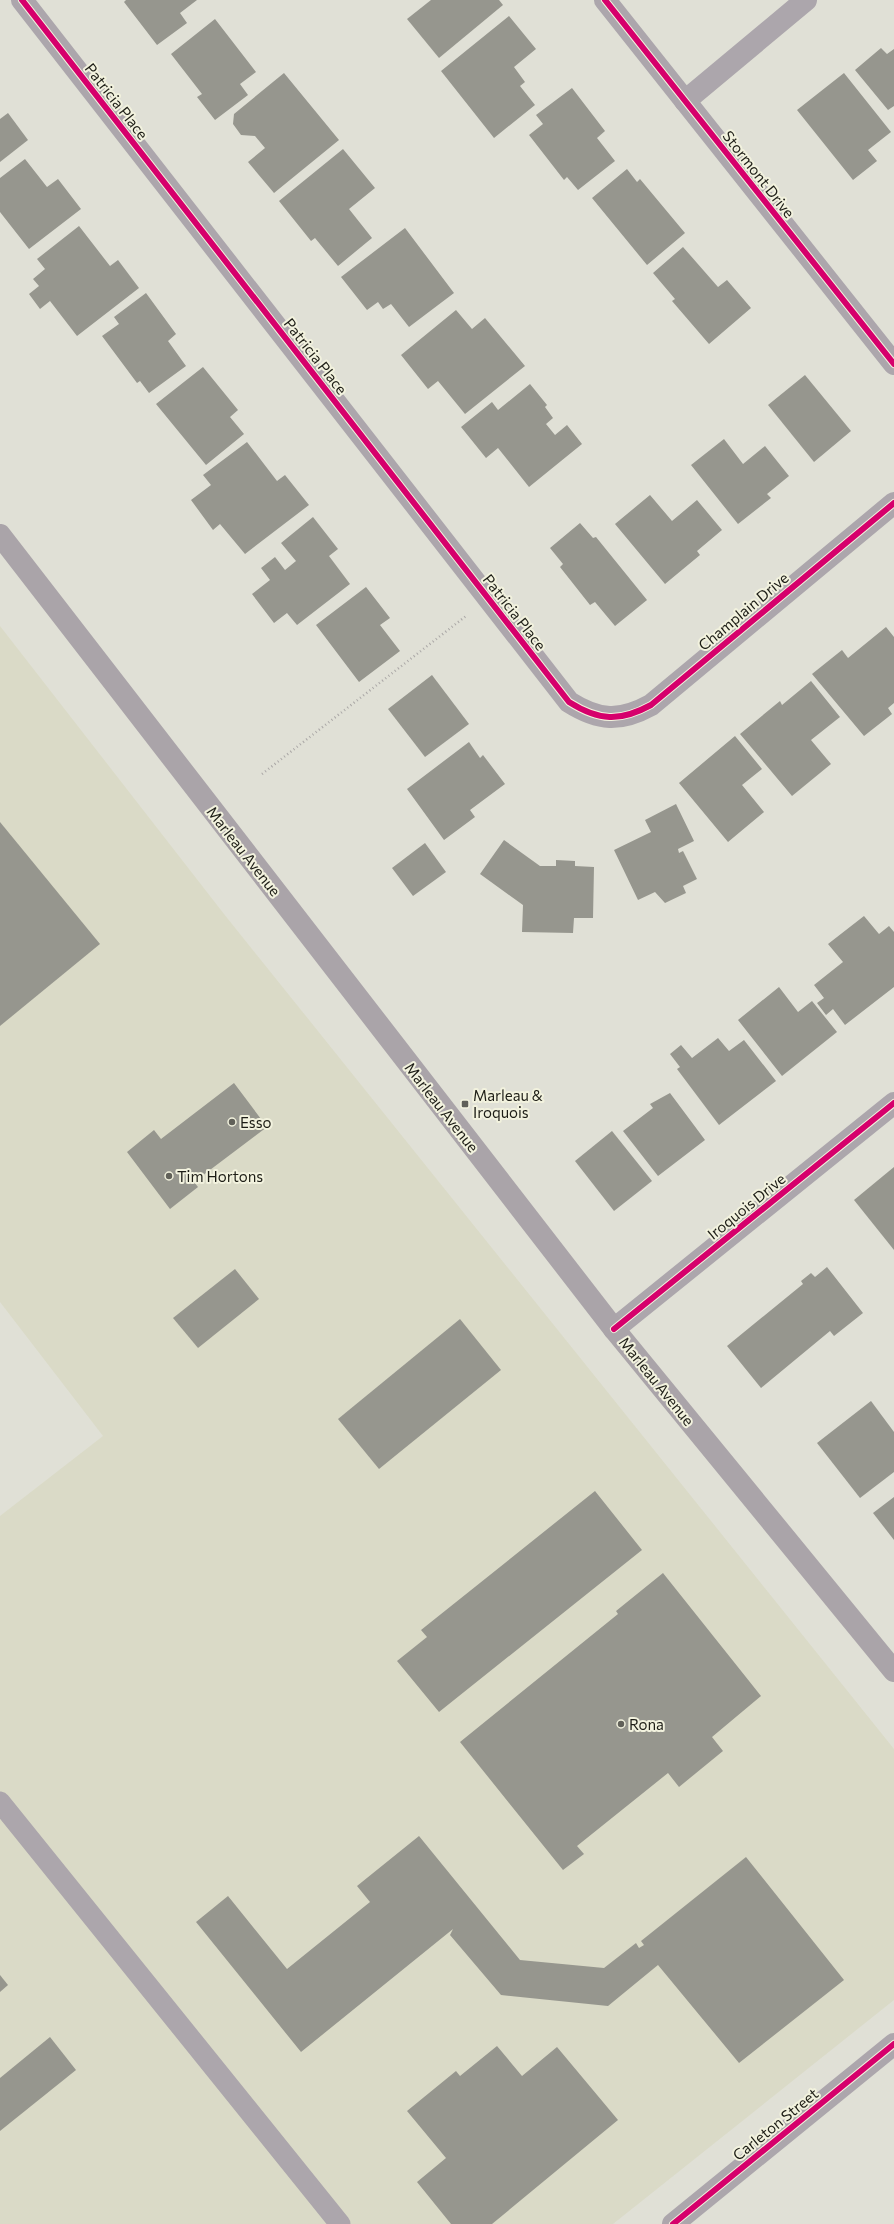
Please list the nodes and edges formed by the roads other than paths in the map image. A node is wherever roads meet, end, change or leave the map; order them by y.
1 (22, 0) edge
2 (605, 0) edge
3 (806, 0) edge
4 (684, 101) junction
5 (894, 364) edge
6 (894, 503) edge
7 (0, 535) edge
8 (599, 716) joint
9 (894, 1103) edge
10 (614, 1329) junction
11 (894, 1671) edge
12 (0, 1802) edge
13 (894, 2044) edge
14 (340, 2224) edge
15 (673, 2224) edge

1 - 8 street, Patricia Place
2 - 4 street, Stormont Drive
3 - 4 street
4 - 5 street, Stormont Drive
6 - 8 street, Champlain Drive
7 - 10 main road, Marleau Avenue
9 - 10 street, Iroquois Drive
10 - 11 main road, Marleau Avenue
12 - 14 lane
13 - 15 street, Carleton Street

